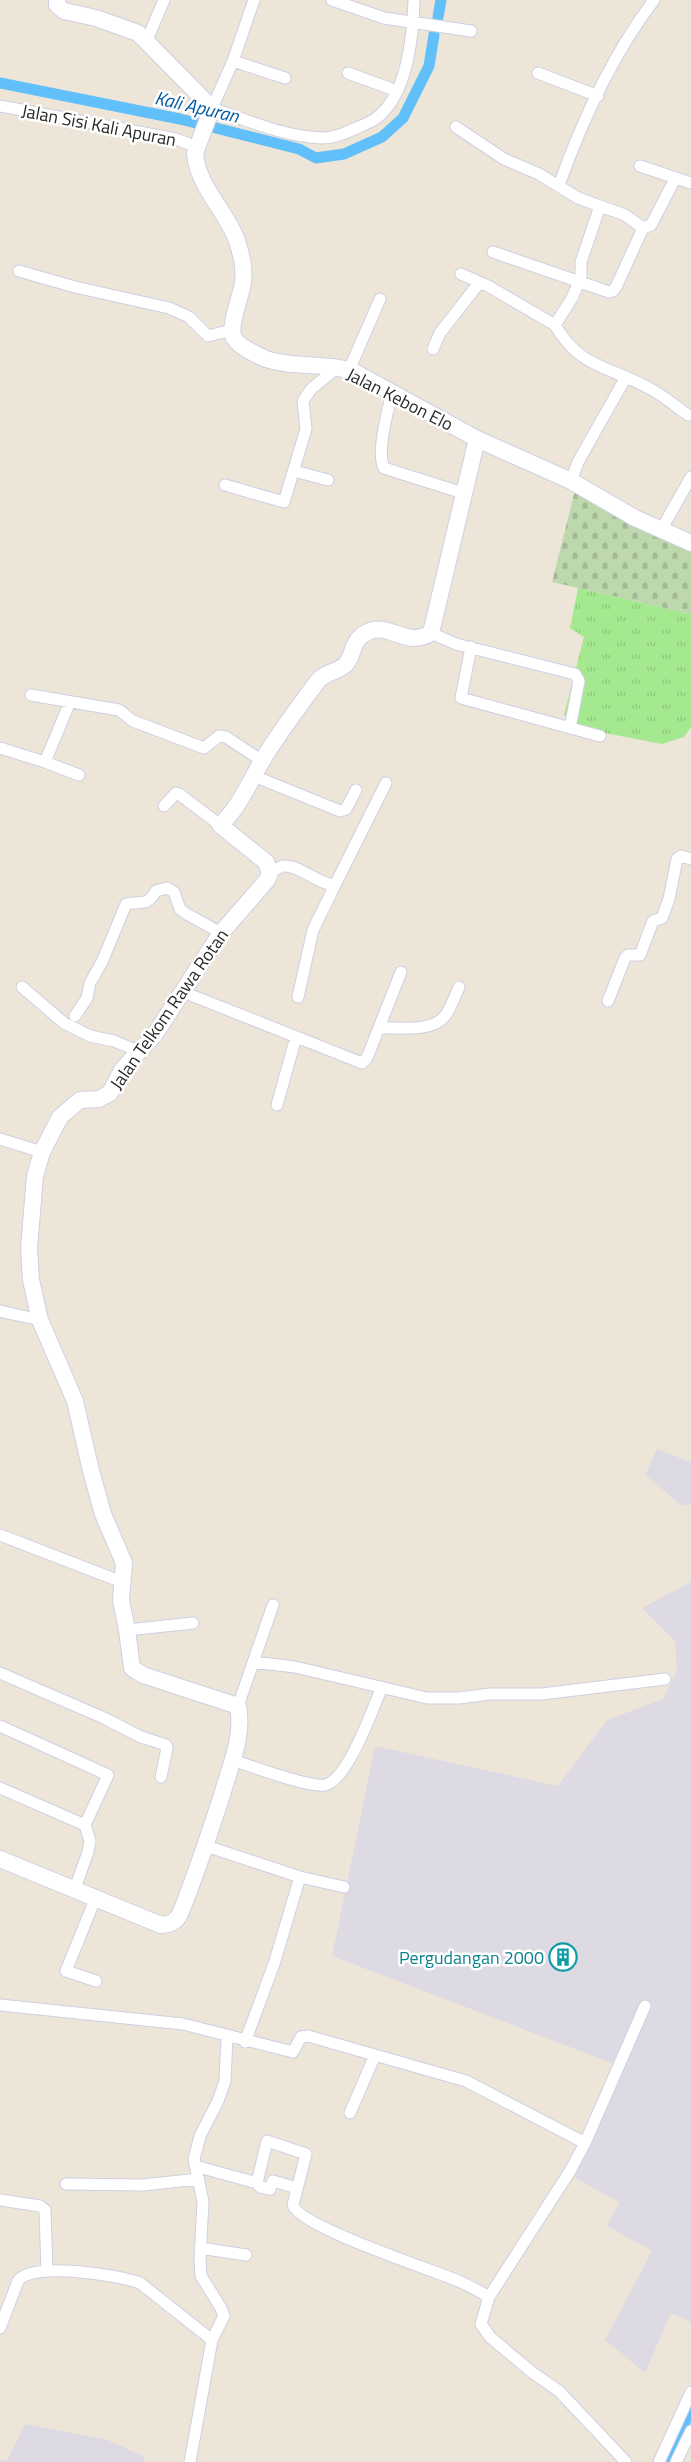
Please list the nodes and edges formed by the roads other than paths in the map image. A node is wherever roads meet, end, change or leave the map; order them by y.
1 (57, 0) edge
2 (164, 0) edge
3 (254, 0) edge
4 (332, 0) edge
5 (414, 0) edge
6 (654, 0) edge
7 (419, 23) junction
8 (471, 31) dead end
9 (147, 40) junction
10 (233, 61) junction
11 (348, 73) dead end
12 (538, 73) dead end
13 (285, 78) dead end
14 (397, 91) junction
15 (598, 96) junction
16 (0, 106) edge
17 (211, 112) junction
18 (456, 127) dead end
19 (198, 143) junction
20 (640, 166) dead end
21 (675, 179) junction
22 (691, 183) edge
23 (559, 185) junction
24 (600, 206) junction
25 (643, 228) junction
26 (493, 252) dead end
27 (19, 271) dead end
28 (461, 274) dead end
29 (579, 281) junction
30 (479, 282) junction
31 (380, 299) dead end
32 (555, 325) junction
33 (232, 330) junction
34 (433, 348) dead end
35 (344, 369) junction
36 (626, 377) junction
37 (392, 392) junction
38 (688, 414) dead end
39 (477, 439) junction
40 (294, 471) junction
41 (691, 477) edge
42 (328, 480) dead end
43 (571, 481) junction
44 (225, 485) dead end
45 (463, 493) junction
46 (661, 530) junction
47 (691, 543) edge
48 (431, 633) junction
49 (471, 647) junction
50 (31, 696) dead end
51 (70, 702) junction
52 (570, 728) junction
53 (600, 736) dead end
54 (0, 748) edge
55 (262, 761) junction
56 (46, 762) junction
57 (79, 775) dead end
58 (254, 776) junction
59 (386, 783) dead end
60 (356, 790) dead end
61 (164, 806) dead end
62 (220, 825) junction
63 (691, 859) edge
64 (270, 873) junction
65 (335, 885) junction
66 (221, 933) junction
67 (401, 972) dead end
68 (459, 987) dead end
69 (22, 988) dead end
70 (182, 992) junction
71 (298, 997) dead end
72 (608, 1001) dead end
73 (75, 1016) dead end
74 (379, 1028) junction
75 (296, 1037) junction
76 (138, 1051) junction
77 (277, 1105) dead end
78 (0, 1139) edge
79 (42, 1152) junction
80 (0, 1311) edge
81 (40, 1320) junction
82 (0, 1535) edge
83 (122, 1582) junction
84 (274, 1605) dead end
85 (192, 1623) dead end
86 (128, 1630) junction
87 (253, 1662) junction
88 (0, 1672) edge
89 (665, 1679) dead end
90 (382, 1686) junction
91 (238, 1706) junction
92 (0, 1726) edge
93 (232, 1760) junction
94 (161, 1777) dead end
95 (0, 1788) edge
96 (85, 1825) junction
97 (206, 1846) junction
98 (0, 1859) edge
99 (300, 1877) junction
100 (344, 1886) dead end
101 (75, 1888) junction
102 (96, 1897) junction
103 (96, 1981) dead end
104 (0, 2005) edge
105 (645, 2006) dead end
106 (227, 2037) junction
107 (245, 2042) junction
108 (375, 2055) junction
109 (350, 2113) dead end
110 (585, 2143) junction
111 (195, 2166) junction
112 (198, 2178) junction
113 (257, 2183) junction
114 (66, 2184) dead end
115 (297, 2188) junction
116 (0, 2200) edge
117 (200, 2248) junction
118 (246, 2255) dead end
119 (47, 2271) junction
120 (489, 2297) junction
121 (0, 2328) edge
122 (212, 2340) junction
123 (691, 2392) edge
124 (691, 2431) edge
125 (190, 2462) edge
126 (626, 2462) edge
127 (658, 2462) edge
128 (676, 2462) edge

1 - 9 street
2 - 9 street
3 - 10 street
4 - 7 street
5 - 7 street
6 - 15 street
7 - 8 street
7 - 14 street
9 - 17 street
10 - 13 street
10 - 17 street
11 - 14 street
12 - 15 street
14 - 17 street
15 - 23 street
16 - 19 street, Jalan Sisi Kali Apuran
17 - 19 street
18 - 23 street
19 - 33 street
20 - 21 street
21 - 22 street
21 - 25 street
23 - 24 street
24 - 25 street
24 - 29 street
25 - 29 street
26 - 29 street
27 - 33 street
28 - 30 street
29 - 32 street
30 - 32 street
30 - 34 street
31 - 35 street
32 - 36 street
33 - 35 street, Jalan Kebon Elo
35 - 37 street, Jalan Kebon Elo
35 - 40 street
36 - 38 street
36 - 43 street
37 - 39 street, Jalan Kebon Elo
37 - 45 street
39 - 43 street, Jalan Kebon Elo
39 - 45 street
40 - 42 street
40 - 44 street
41 - 46 street
43 - 46 street, Jalan Kebon Elo
45 - 48 street
46 - 47 street, Jalan Kebon Elo
48 - 49 street
48 - 55 street
49 - 52 street
49 - 52 street
50 - 51 street
51 - 55 street
51 - 56 street
52 - 53 street
54 - 56 street
55 - 58 street
56 - 57 street
58 - 60 street
58 - 62 street
59 - 65 street
61 - 62 street
62 - 64 street
63 - 72 street
64 - 65 street
64 - 66 street, Jalan Telkom Rawa Rotan
65 - 71 street
66 - 70 street, Jalan Telkom Rawa Rotan
66 - 73 street
67 - 74 street
68 - 74 street
69 - 76 street
70 - 75 street
70 - 76 street, Jalan Telkom Rawa Rotan
74 - 75 street
75 - 77 street
76 - 79 street, Jalan Telkom Rawa Rotan
78 - 79 street
79 - 81 street, Jalan Telkom Rawa Rotan
80 - 81 street
81 - 83 street, Jalan Telkom Rawa Rotan
82 - 83 street
83 - 86 street, Jalan Telkom Rawa Rotan
84 - 87 street
85 - 86 street
86 - 91 street, Jalan Telkom Rawa Rotan
87 - 90 street
87 - 91 street
88 - 94 street
89 - 90 street
90 - 93 street
91 - 93 street
92 - 96 street
93 - 97 street
95 - 96 street
96 - 101 street
97 - 99 street
97 - 102 street
98 - 101 street
99 - 100 street
99 - 107 street
101 - 102 street
102 - 103 street
104 - 106 street
105 - 110 street
106 - 107 street
106 - 111 street
107 - 108 street
108 - 109 street
108 - 110 street
110 - 120 street
111 - 112 street
111 - 113 street
112 - 114 street
112 - 117 street
113 - 115 street
113 - 115 street
115 - 120 street
116 - 119 street
117 - 118 street
117 - 122 street
119 - 121 street
119 - 122 street
120 - 126 street
122 - 125 street
123 - 127 street
124 - 128 street

